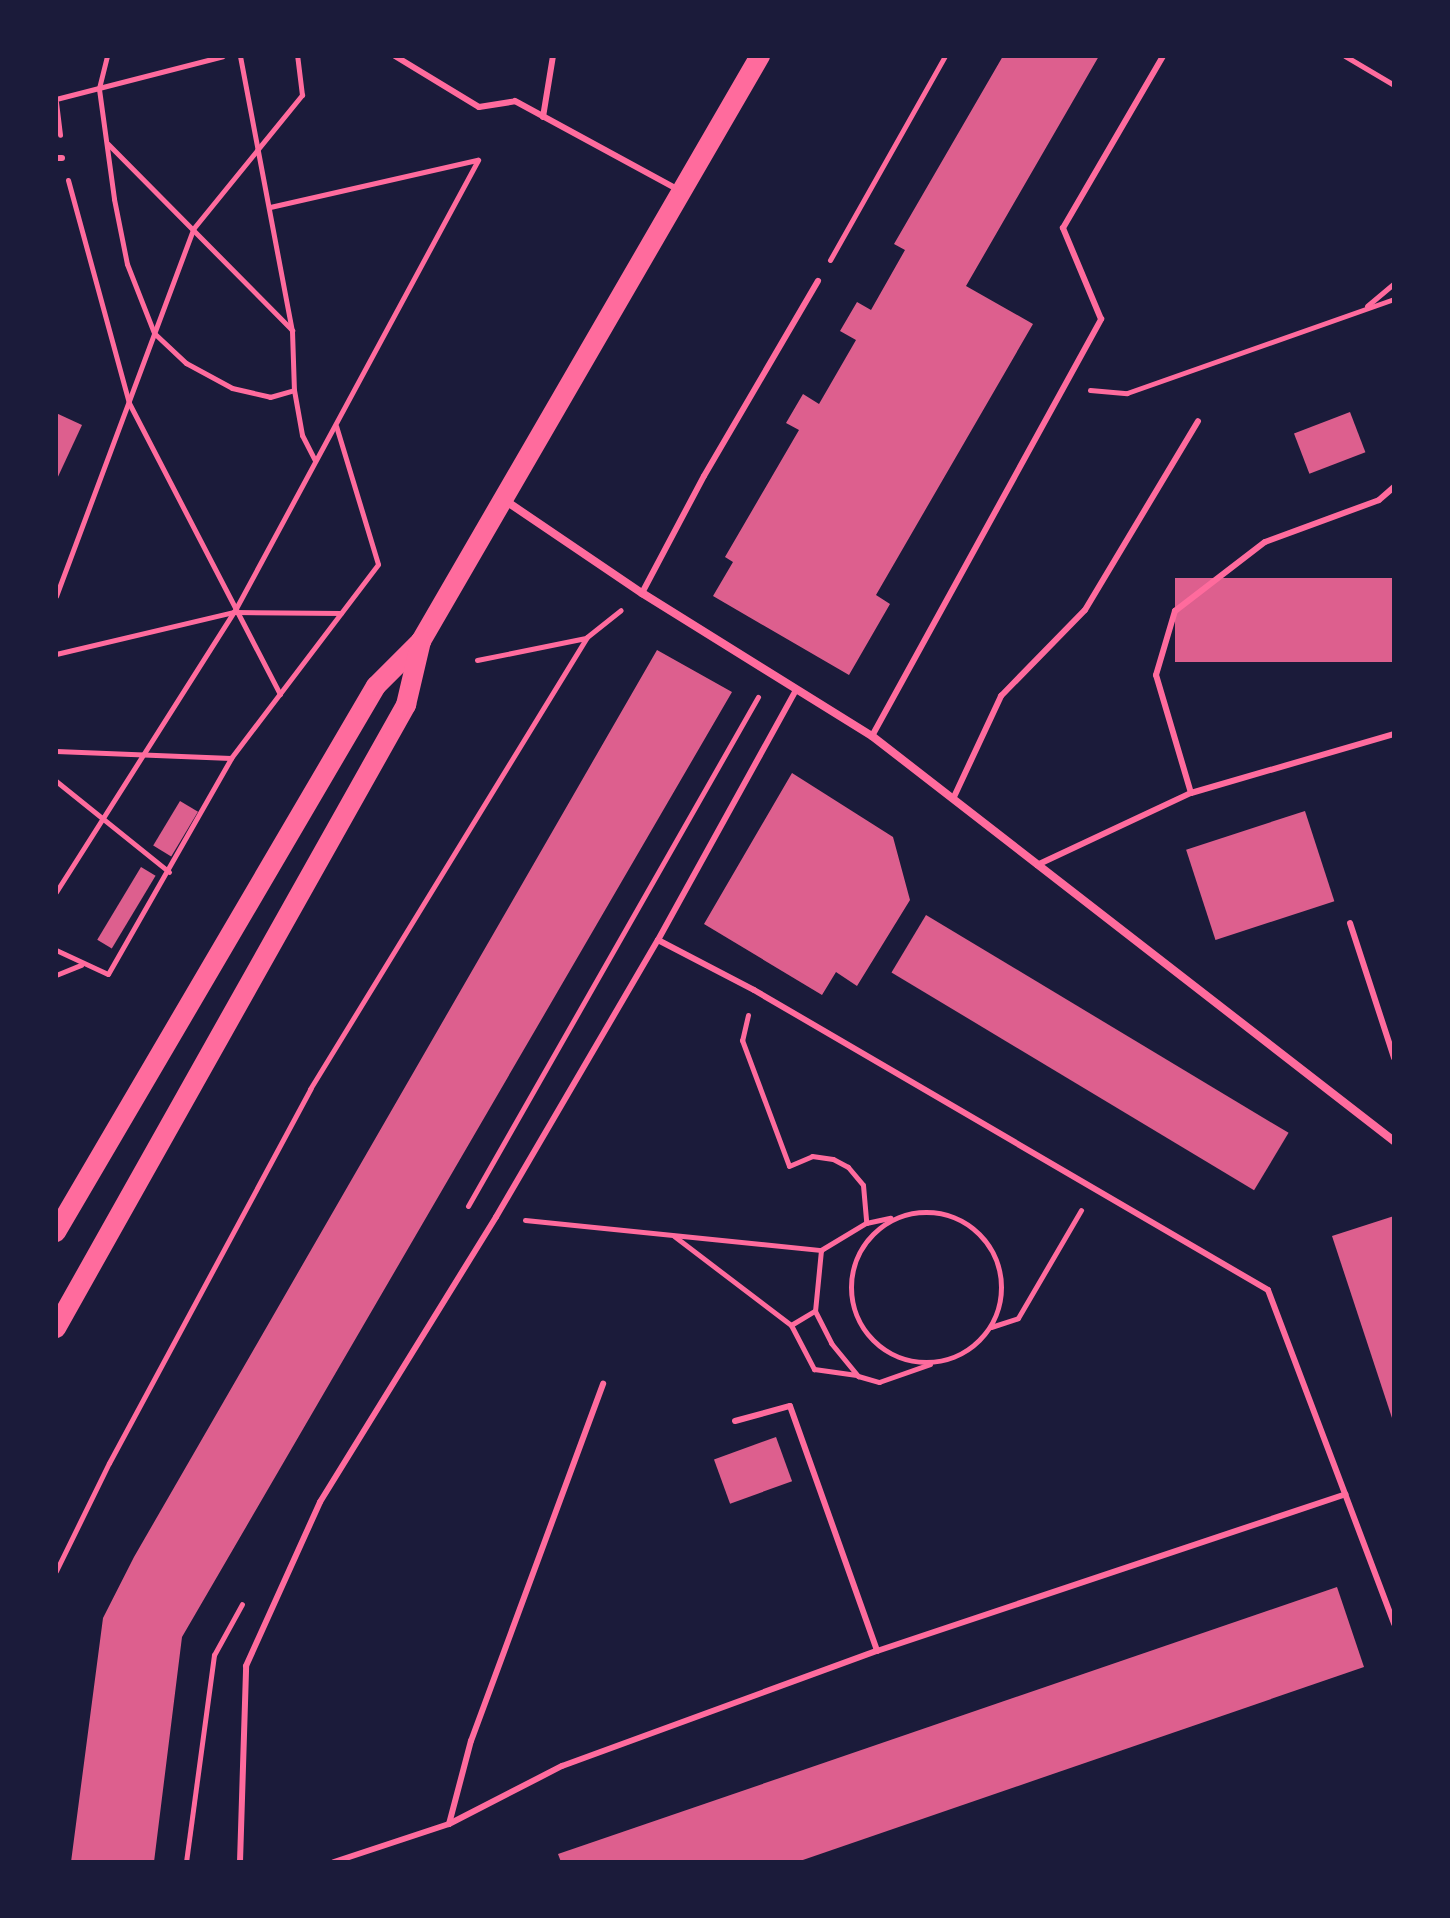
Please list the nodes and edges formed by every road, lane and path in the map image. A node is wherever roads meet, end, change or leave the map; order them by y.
1 (107, 56) edge
2 (223, 56) edge
3 (240, 56) edge
4 (297, 56) edge
5 (395, 56) edge
6 (553, 56) edge
7 (760, 56) edge
8 (945, 56) edge
9 (1163, 56) edge
10 (1345, 56) edge
11 (1394, 85) edge
12 (99, 89) junction
13 (56, 100) edge
14 (543, 117) junction
15 (106, 143) junction
16 (260, 147) junction
17 (59, 158) edge
18 (681, 190) junction
19 (270, 207) junction
20 (193, 229) junction
21 (818, 281) joint
22 (1394, 283) edge
23 (1394, 299) edge
24 (1363, 309) junction
25 (292, 331) junction
26 (154, 333) junction
27 (1065, 387) junction
28 (294, 390) junction
29 (129, 403) junction
30 (1198, 421) dead end
31 (335, 425) junction
32 (316, 461) junction
33 (1394, 487) edge
34 (501, 498) junction
35 (642, 593) junction
36 (56, 596) edge
37 (234, 612) junction
38 (342, 613) junction
39 (587, 637) junction
40 (421, 641) junction
41 (56, 654) edge
42 (477, 660) dead end
43 (796, 690) junction
44 (280, 694) junction
45 (1394, 734) edge
46 (872, 736) junction
47 (56, 751) edge
48 (140, 755) junction
49 (231, 758) junction
50 (56, 781) edge
51 (1191, 793) junction
52 (953, 799) junction
53 (104, 818) junction
54 (1037, 865) junction
55 (169, 872) junction
56 (56, 892) edge
57 (1350, 923) dead end
58 (658, 940) junction
59 (56, 950) edge
60 (82, 965) junction
61 (56, 975) edge
62 (754, 990) junction
63 (1394, 1058) edge
64 (1394, 1141) edge
65 (1095, 1187) junction
66 (496, 1217) junction
67 (895, 1217) junction
68 (866, 1223) junction
69 (56, 1232) edge
70 (673, 1236) junction
71 (821, 1250) junction
72 (815, 1311) junction
73 (791, 1325) junction
74 (56, 1328) edge
75 (990, 1328) junction
76 (937, 1362) junction
77 (858, 1376) junction
78 (603, 1384) dead end
79 (735, 1421) dead end
80 (1345, 1494) junction
81 (56, 1571) edge
82 (1394, 1624) edge
83 (877, 1651) junction
84 (449, 1824) junction
85 (240, 1862) edge
86 (334, 1862) edge

1 - 12 path
2 - 12 path
3 - 16 path
4 - 16 path
5 - 14 lane
6 - 14 lane
7 - 18 main road
8 - 21 path
9 - 27 lane
10 - 11 path
12 - 13 path
12 - 15 path
13 - 17 path
14 - 18 lane
15 - 20 path
15 - 26 path
16 - 19 path
16 - 20 path
17 - 29 path
18 - 34 main road
19 - 25 path
19 - 31 path
20 - 25 path
20 - 26 path
21 - 35 lane
22 - 24 path
23 - 24 path
24 - 27 path
25 - 28 path
26 - 28 path
26 - 29 path
27 - 46 lane
28 - 32 path
29 - 36 path
29 - 37 path
30 - 52 lane
31 - 32 path
31 - 38 path
32 - 37 path
33 - 51 lane
34 - 35 street
34 - 40 main road
35 - 39 path
35 - 43 street
37 - 38 path
37 - 41 path
37 - 44 path
37 - 48 path
38 - 44 path
39 - 42 path
39 - 81 path
40 - 69 main road
40 - 74 main road
43 - 46 street
43 - 58 lane
44 - 49 path
45 - 51 lane
46 - 52 street
47 - 48 path
48 - 49 path
48 - 53 path
49 - 55 path
50 - 53 path
51 - 54 lane
52 - 54 street
53 - 55 path
53 - 56 path
54 - 64 street
55 - 60 path
57 - 63 lane
58 - 62 lane
58 - 66 lane
59 - 60 path
60 - 61 path
62 - 65 lane
62 - 68 path
65 - 75 path
65 - 80 lane
66 - 70 path
66 - 85 lane
67 - 68 path
67 - 75 path
67 - 76 path
68 - 71 path
70 - 71 path
70 - 73 path
71 - 72 path
72 - 73 path
72 - 77 path
73 - 77 path
75 - 76 path
76 - 77 path
78 - 84 lane
79 - 83 lane
80 - 82 lane
80 - 83 lane
83 - 84 lane
84 - 86 lane

